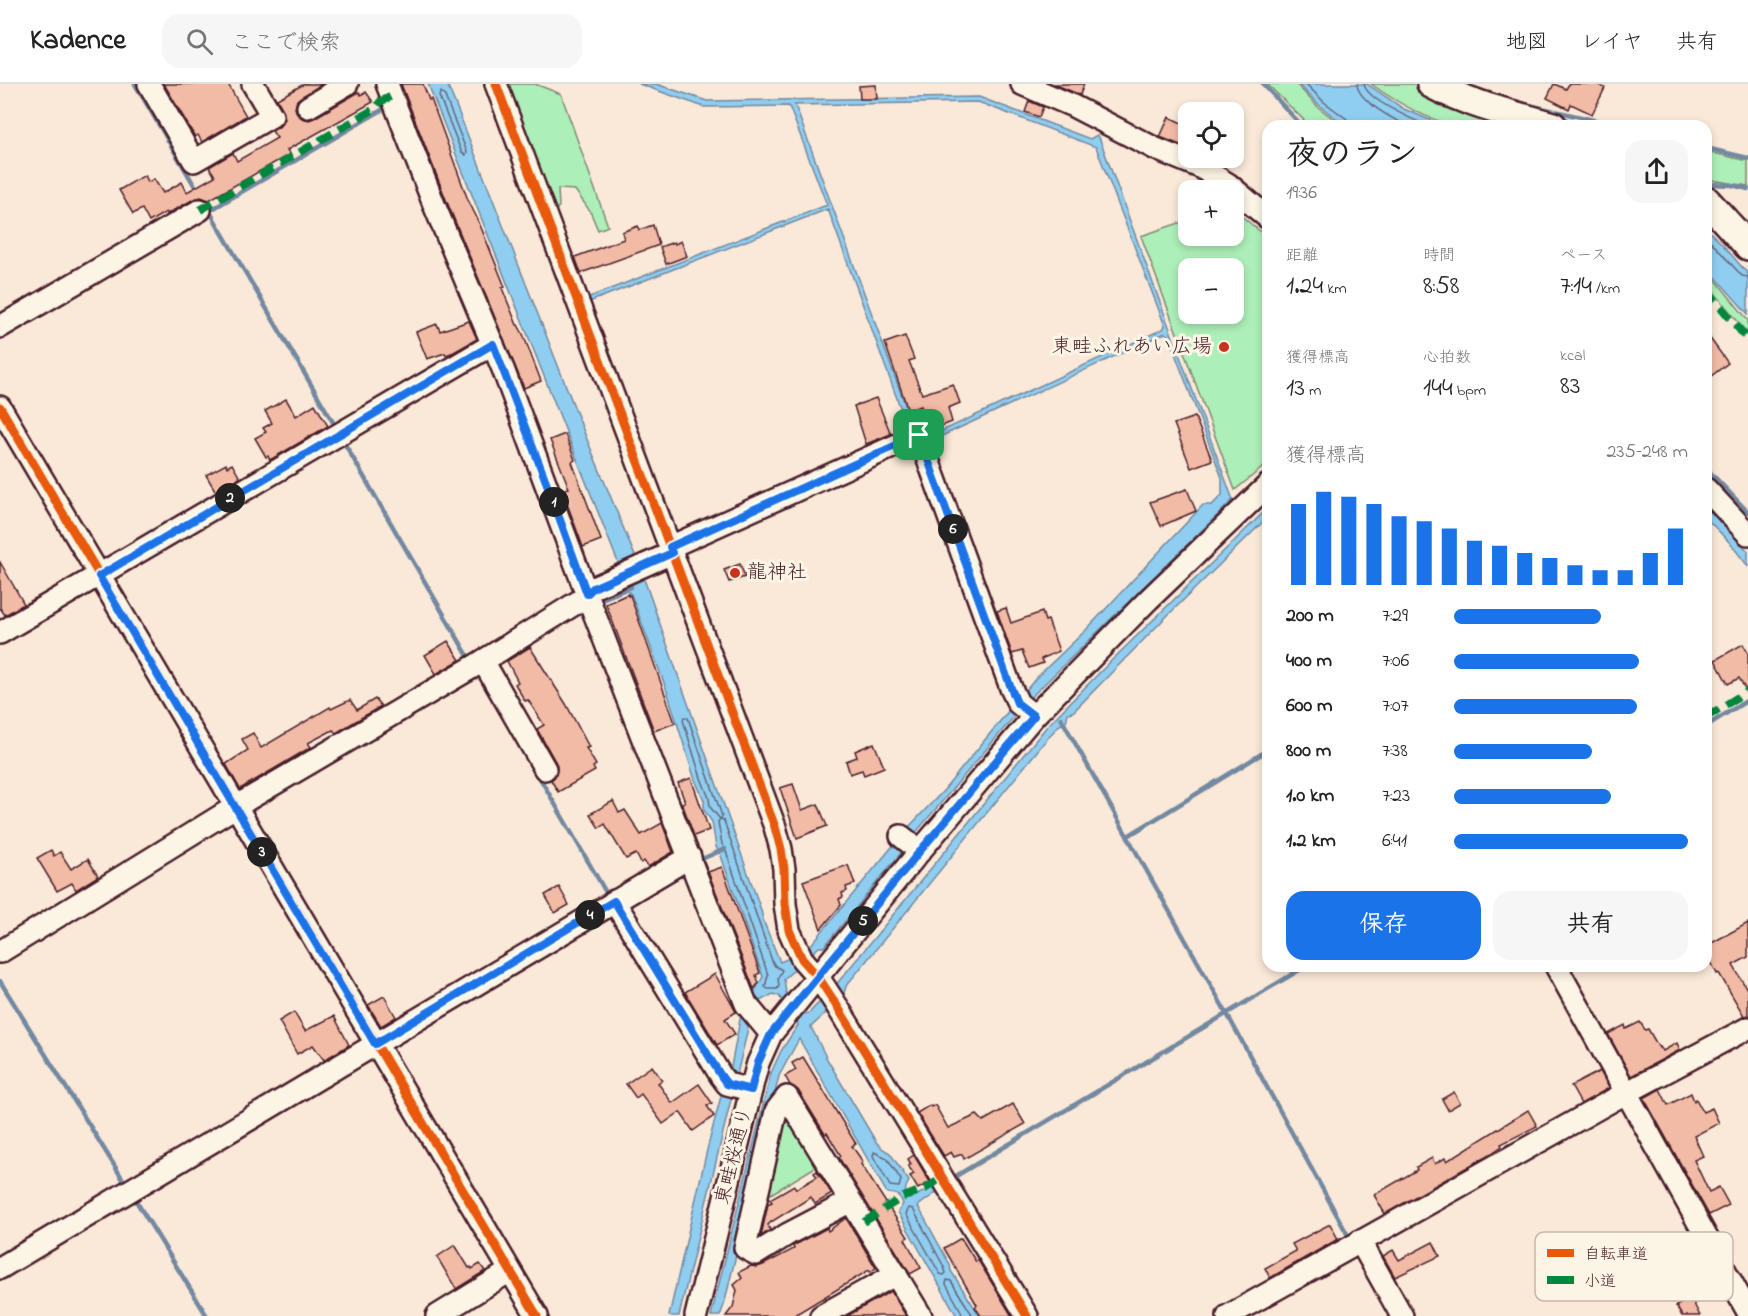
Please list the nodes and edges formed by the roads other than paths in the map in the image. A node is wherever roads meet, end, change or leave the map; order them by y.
1 (149, 84) edge
2 (253, 84) edge
3 (347, 84) edge
4 (382, 84) edge
5 (496, 84) edge
6 (1022, 84) edge
7 (1437, 86) edge
8 (308, 107) dead end
9 (1532, 120) edge
10 (1712, 207) edge
11 (200, 210) dead end
12 (1262, 213) edge
13 (1748, 246) edge
14 (0, 327) edge
15 (493, 344) junction
16 (0, 406) edge
17 (1262, 491) edge
18 (1712, 495) edge
19 (1748, 534) edge
20 (671, 550) junction
21 (101, 580) junction
22 (589, 601) junction
23 (0, 633) edge
24 (481, 666) junction
25 (1025, 709) junction
26 (545, 769) dead end
27 (238, 812) junction
28 (691, 862) junction
29 (616, 904) junction
30 (0, 952) edge
31 (1559, 972) edge
32 (828, 992) junction
33 (1748, 1028) edge
34 (771, 1034) junction
35 (377, 1047) junction
36 (751, 1090) junction
37 (1626, 1097) junction
38 (851, 1201) junction
39 (1703, 1232) edge
40 (1359, 1245) junction
41 (0, 1268) edge
42 (510, 1271) junction
43 (896, 1274) junction
44 (1733, 1286) edge
45 (1748, 1312) edge
46 (437, 1316) edge
47 (537, 1316) edge
48 (696, 1316) edge
49 (820, 1316) edge
50 (921, 1316) edge
51 (1027, 1316) edge
52 (1227, 1316) edge
53 (1402, 1316) edge

1 - 2 street
3 - 8 street
4 - 15 street
5 - 20 street
6 - 12 street
7 - 9 main road
10 - 13 main road
11 - 14 street
15 - 21 street
15 - 22 street
16 - 21 street
17 - 25 street, 東畦桜通り
18 - 19 street
20 - 22 street
20 - 25 street
20 - 32 street
21 - 23 street
21 - 27 street
22 - 24 street
22 - 28 street
24 - 26 street
24 - 27 street
25 - 32 street, 東畦桜通り
27 - 30 street
27 - 35 street
28 - 29 street
28 - 34 street
29 - 35 street
29 - 36 street
31 - 37 street
32 - 34 street, 東畦桜通り
32 - 51 street
33 - 37 street
34 - 36 street, 東畦桜通り
35 - 41 street
35 - 42 street
36 - 48 street, 東畦桜通り
37 - 39 street
37 - 40 street
38 - 38 street
38 - 43 street
40 - 52 street
40 - 53 street
42 - 46 street
42 - 47 street
43 - 49 street
43 - 50 street
44 - 45 street

